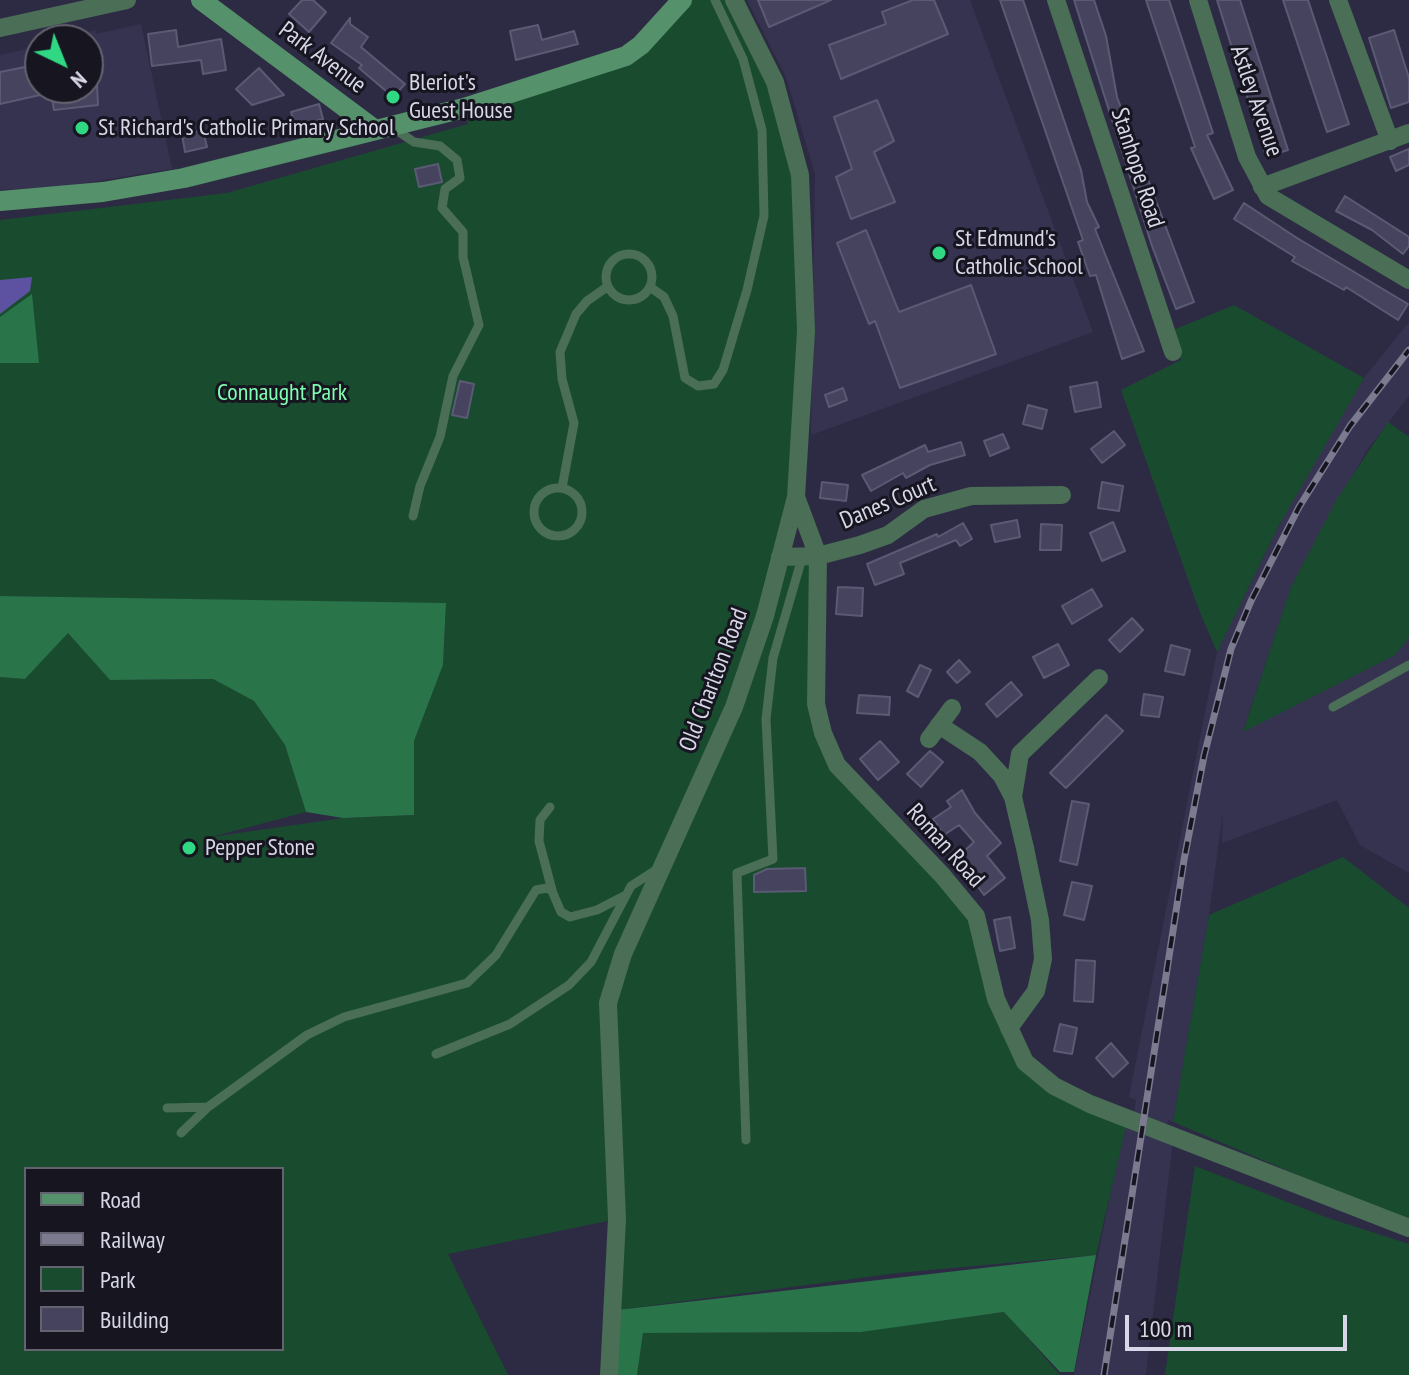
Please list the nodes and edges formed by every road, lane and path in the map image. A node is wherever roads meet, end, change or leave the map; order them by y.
1 (127, 0) edge
2 (201, 0) edge
3 (682, 0) edge
4 (715, 0) edge
5 (734, 0) edge
6 (1056, 0) edge
7 (1198, 0) edge
8 (1338, 0) edge
9 (0, 28) edge
10 (381, 127) junction
11 (1409, 133) edge
12 (1390, 141) junction
13 (1262, 187) junction
14 (0, 201) edge
15 (1409, 280) edge
16 (607, 287) junction
17 (650, 287) junction
18 (1173, 352) dead end
19 (562, 488) junction
20 (1062, 495) dead end
21 (796, 497) junction
22 (413, 516) dead end
23 (780, 557) junction
24 (810, 557) junction
25 (1409, 665) edge
26 (1099, 678) dead end
27 (1333, 707) dead end
28 (952, 708) dead end
29 (980, 752) junction
30 (1020, 754) junction
31 (1013, 797) junction
32 (550, 807) dead end
33 (662, 866) junction
34 (552, 891) junction
35 (624, 896) junction
36 (1009, 1028) junction
37 (436, 1054) dead end
38 (208, 1107) junction
39 (167, 1108) dead end
40 (181, 1133) dead end
41 (746, 1140) dead end
42 (1409, 1228) edge
43 (609, 1375) edge

1 - 9 street
2 - 10 street, Park Avenue
3 - 10 street
4 - 17 lane
5 - 21 street, Old Charlton Road
6 - 18 street, Stanhope Road
7 - 13 street, Astley Avenue
8 - 12 street
10 - 14 street
10 - 22 lane
11 - 12 street
12 - 13 street
13 - 15 street, Astley Avenue
16 - 17 lane
16 - 17 lane
16 - 19 lane
19 - 19 lane
20 - 24 street, Danes Court
21 - 23 street, Old Charlton Road
21 - 24 street, Roman Road
23 - 24 street, Danes Court
23 - 33 street, Old Charlton Road
24 - 36 street, Roman Road
24 - 41 lane
25 - 27 lane
26 - 30 street
28 - 29 street
29 - 30 street
29 - 31 street
30 - 31 street
31 - 36 street
32 - 34 lane
33 - 35 lane
33 - 43 street, Old Charlton Road
34 - 35 lane
34 - 38 lane
35 - 37 lane
36 - 42 street, Roman Road
38 - 39 lane
38 - 40 lane

